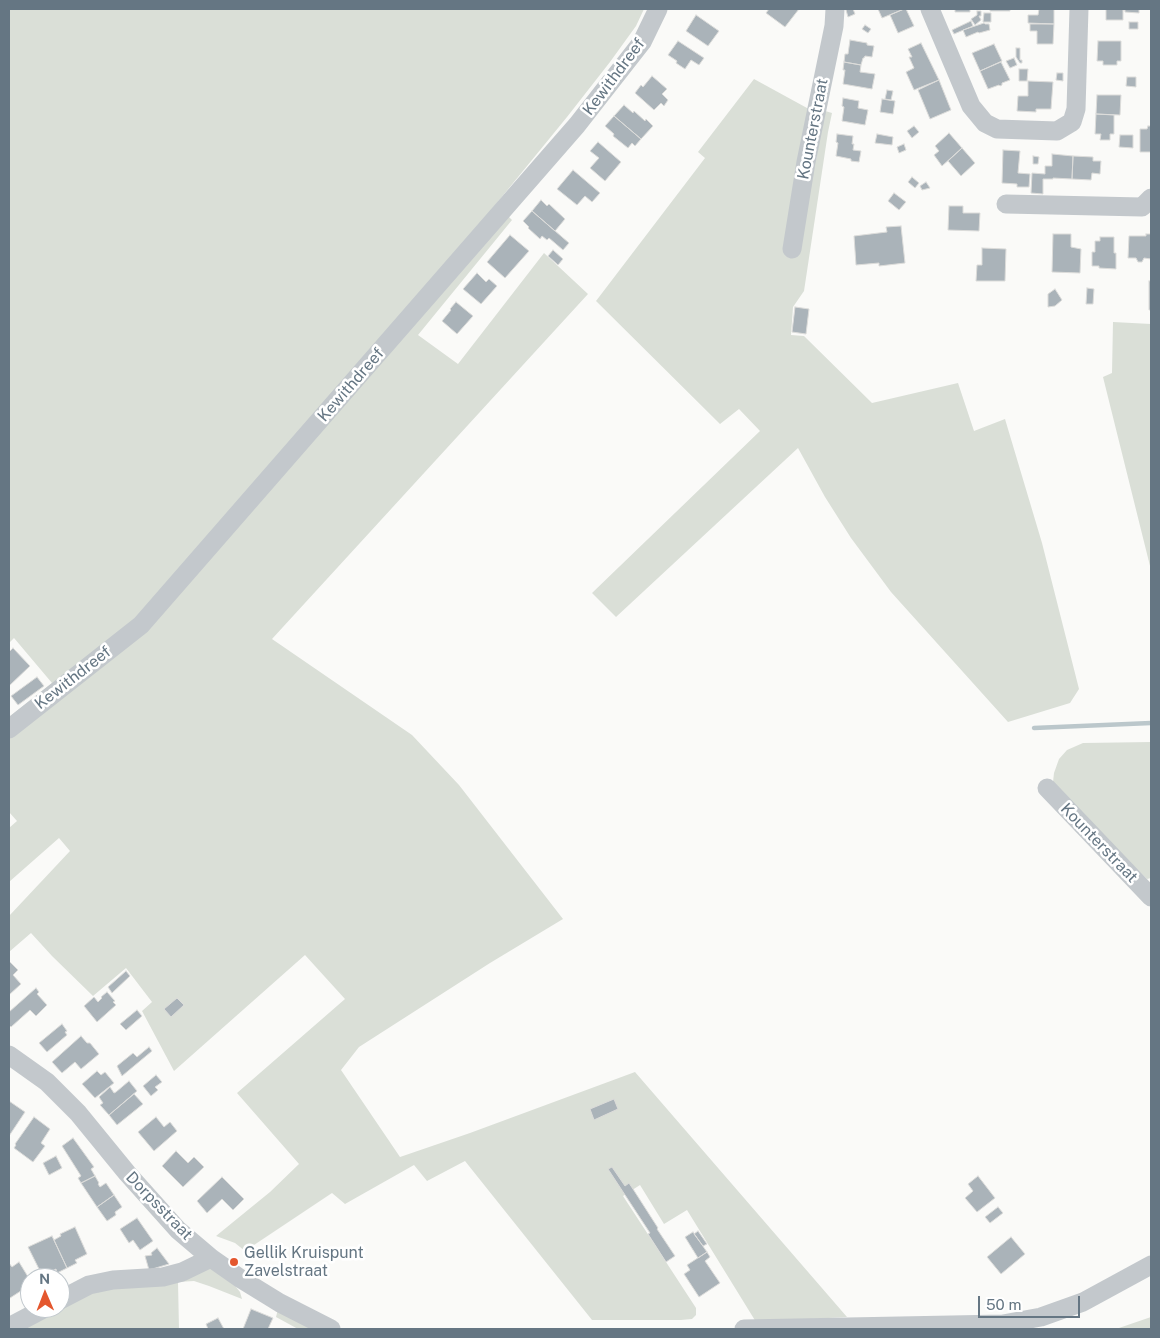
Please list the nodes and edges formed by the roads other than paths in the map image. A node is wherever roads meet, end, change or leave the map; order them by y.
1 (658, 9) edge
2 (835, 9) edge
3 (930, 9) edge
4 (1079, 9) edge
5 (1151, 198) edge
6 (1006, 204) dead end
7 (792, 248) dead end
8 (9, 729) edge
9 (1048, 788) dead end
10 (1151, 897) edge
11 (10, 1057) edge
12 (211, 1258) junction
13 (1151, 1265) edge
14 (70, 1295) edge
15 (26, 1318) edge
16 (9, 1327) edge
17 (331, 1329) edge
18 (744, 1329) edge

1 - 8 street, Kewithdreef
2 - 7 street, Kounterstraat
3 - 4 street
5 - 6 street
9 - 10 street, Kounterstraat
11 - 12 street, Dorpsstraat
12 - 14 street
12 - 17 street, Dorpsstraat
13 - 18 street
15 - 16 street

